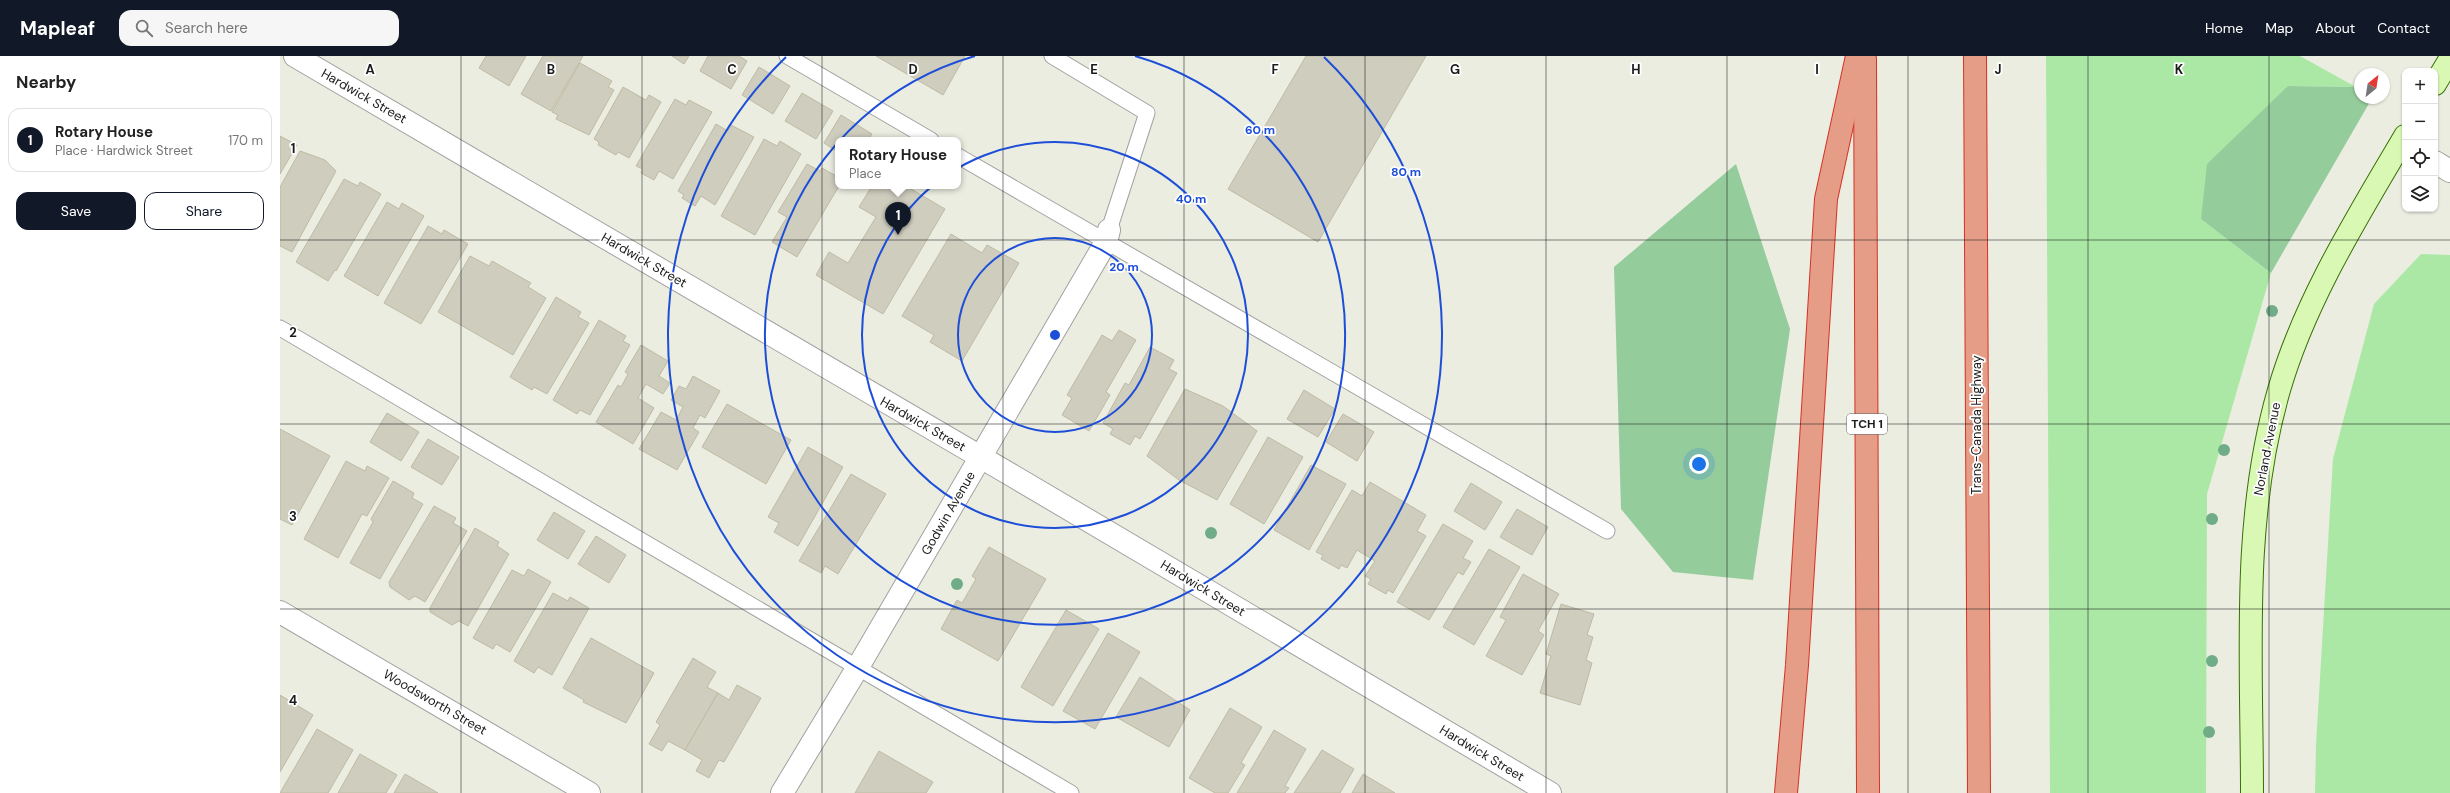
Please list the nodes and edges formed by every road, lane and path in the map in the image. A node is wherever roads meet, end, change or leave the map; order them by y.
1 (296, 56) edge
2 (787, 56) edge
3 (1052, 56) edge
4 (1857, 56) edge
5 (1866, 56) edge
6 (1975, 56) edge
7 (2450, 59) edge
8 (2438, 79) edge
9 (926, 137) edge
10 (2402, 145) edge
11 (961, 158) edge
12 (2438, 164) edge
13 (2450, 171) edge
14 (1108, 236) junction
15 (280, 328) edge
16 (981, 457) junction
17 (1607, 531) dead end
18 (280, 612) edge
19 (858, 667) junction
20 (589, 793) edge
21 (782, 793) edge
22 (1071, 793) edge
23 (1550, 793) edge
24 (1786, 793) edge
25 (1868, 793) edge
26 (1979, 793) edge
27 (2252, 793) edge

1 - 16 street, Hardwick Street
2 - 9 lane
3 - 14 lane
4 - 24 highway
5 - 25 highway, TCH 1
6 - 26 highway, Trans-Canada Highway
7 - 8 street
10 - 27 street, Norland Avenue
11 - 14 lane
12 - 13 street
14 - 16 street, Godwin Avenue
14 - 17 lane
15 - 19 lane
16 - 19 street, Godwin Avenue
16 - 23 street, Hardwick Street
18 - 20 street, Woodsworth Street
19 - 21 street, Godwin Avenue
19 - 22 lane

